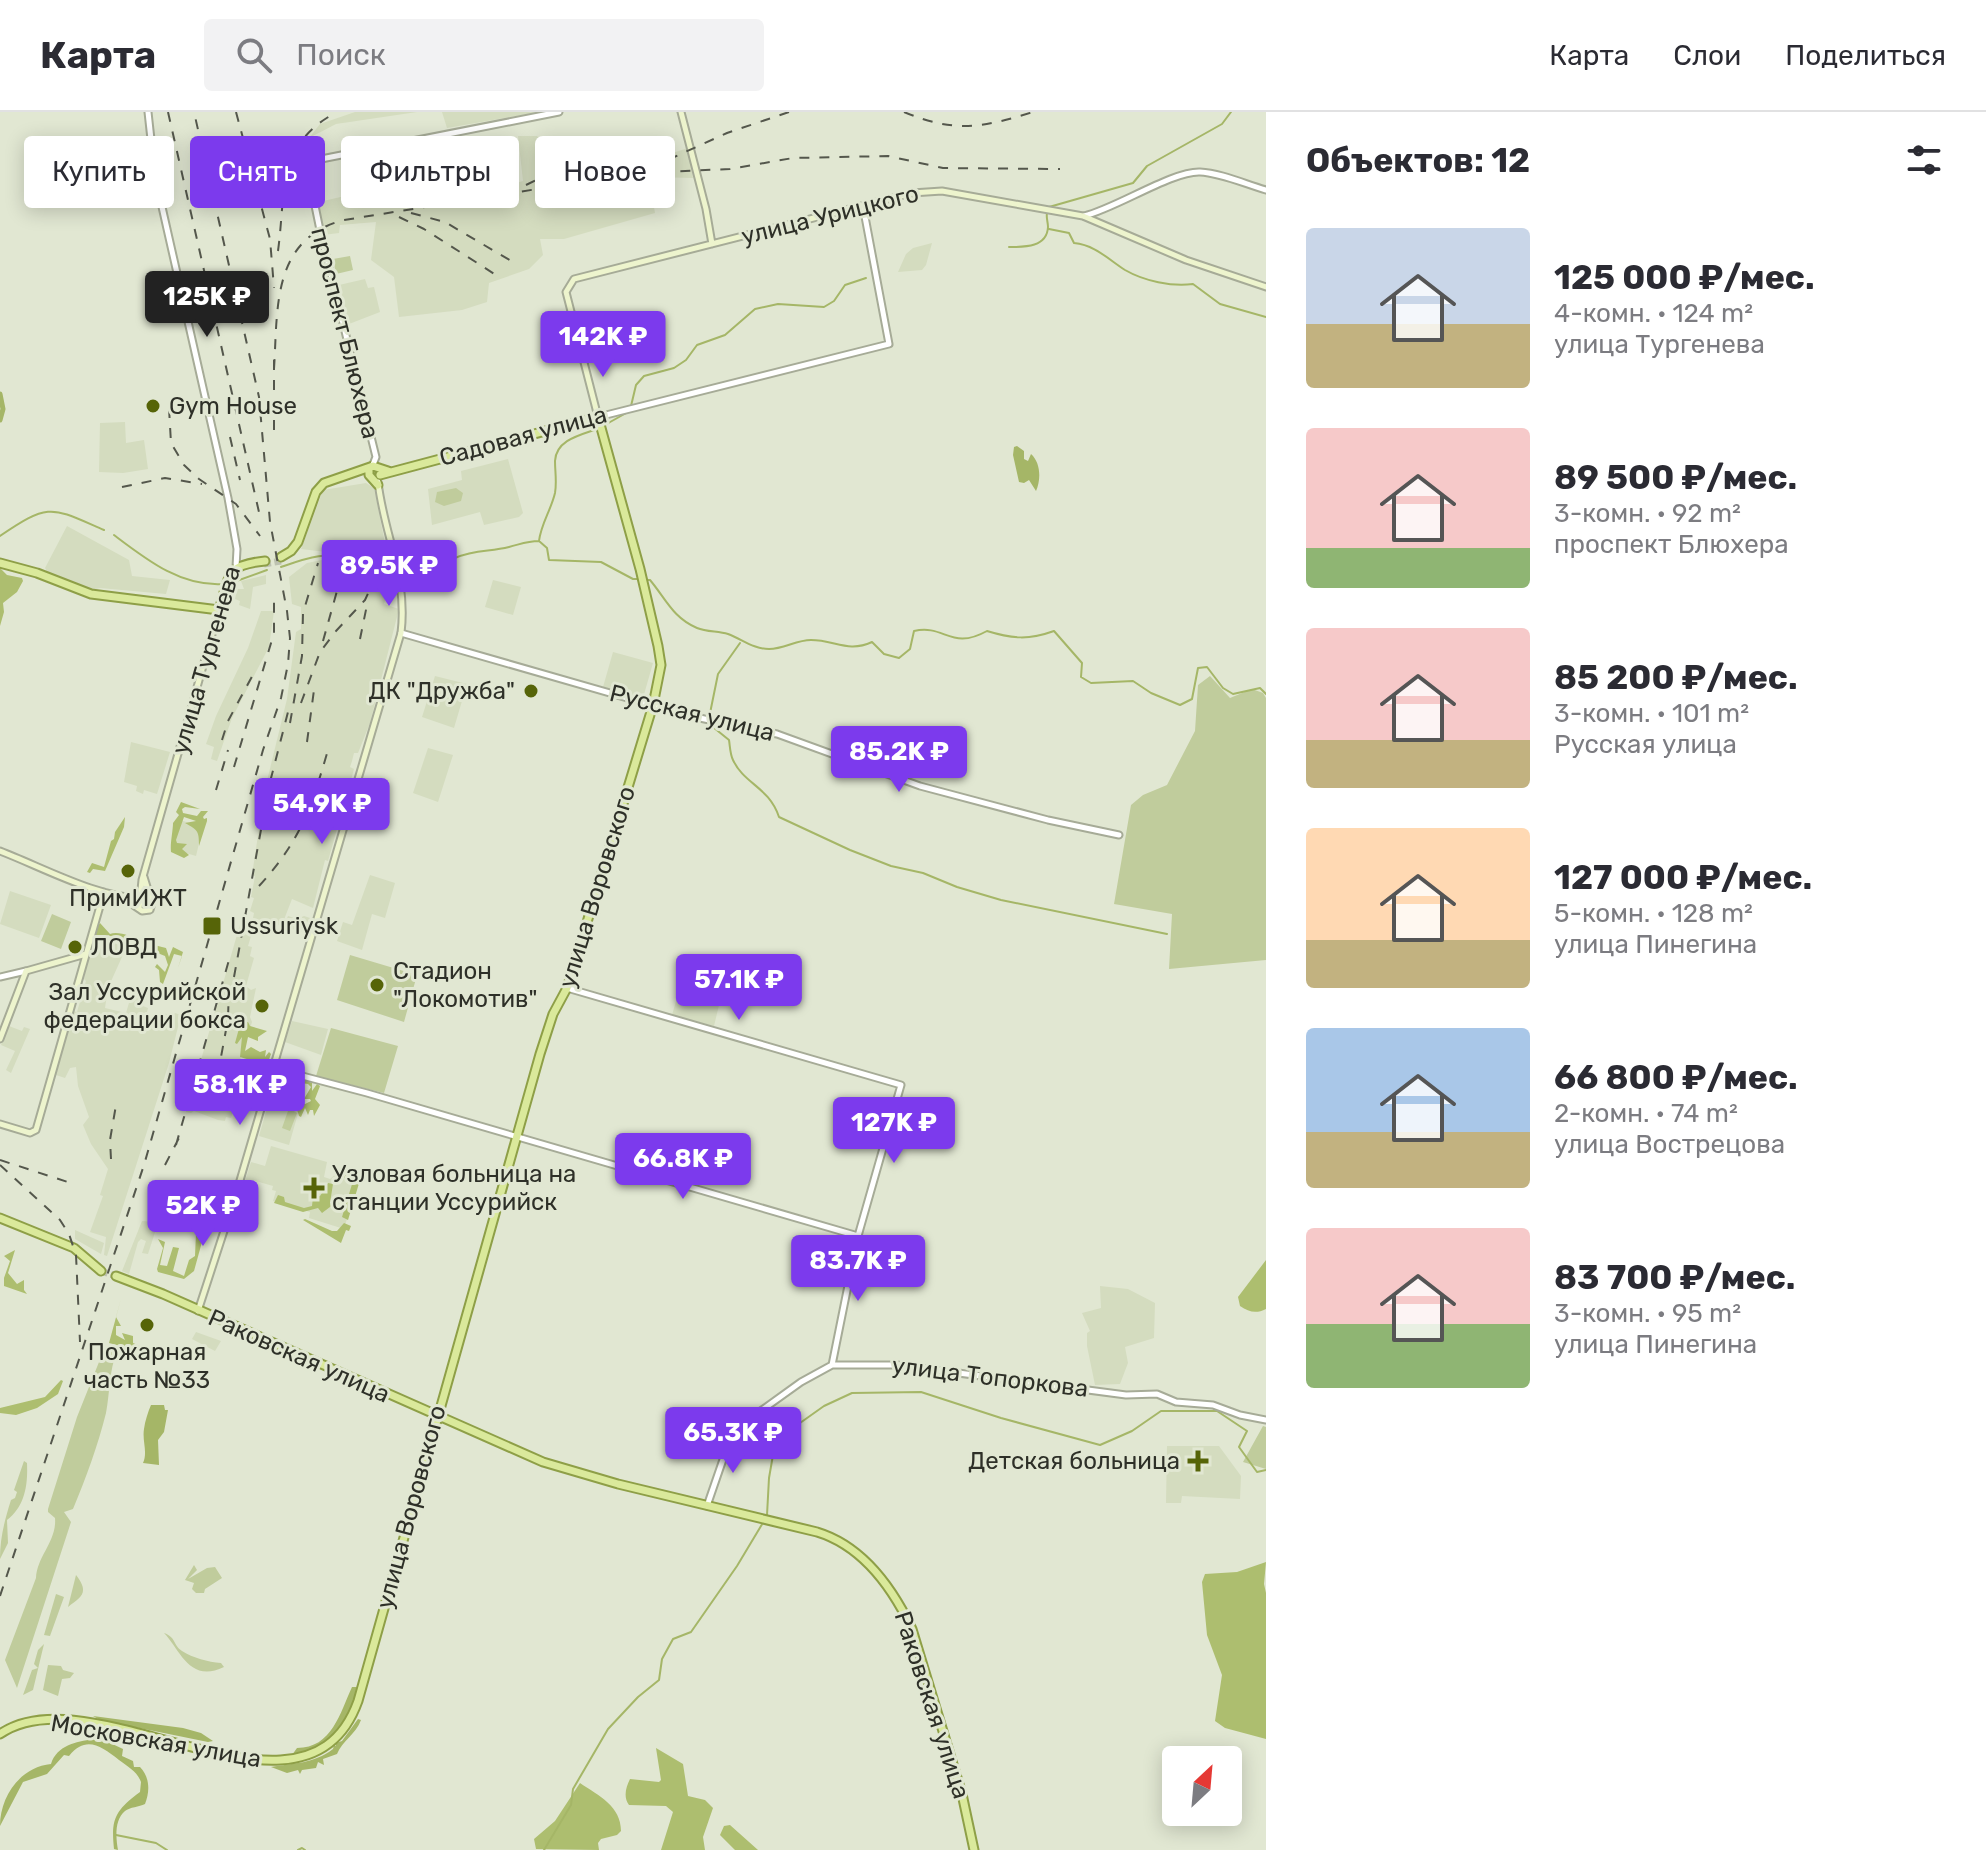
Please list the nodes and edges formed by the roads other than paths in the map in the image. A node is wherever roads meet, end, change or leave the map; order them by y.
1 (148, 112) edge
2 (559, 112) edge
3 (681, 112) edge
4 (1266, 190) edge
5 (863, 206) junction
6 (1086, 217) junction
7 (712, 244) junction
8 (574, 279) joint
9 (1266, 287) edge
10 (600, 423) junction
11 (376, 457) joint
12 (375, 474) junction
13 (237, 549) junction
14 (281, 559) tunnel mouth
15 (248, 562) junction
16 (265, 562) tunnel mouth
17 (0, 563) edge
18 (234, 569) junction
19 (219, 610) junction
20 (401, 633) junction
21 (653, 705) junction
22 (1119, 835) dead end
23 (0, 851) edge
24 (143, 876) junction
25 (104, 892) junction
26 (123, 898) junction
27 (151, 900) junction
28 (138, 902) junction
29 (86, 954) junction
30 (26, 971) junction
31 (0, 977) edge
32 (567, 988) junction
33 (0, 1039) edge
34 (272, 1068) junction
35 (0, 1124) edge
36 (516, 1136) junction
37 (0, 1218) edge
38 (858, 1236) junction
39 (101, 1271) tunnel mouth
40 (116, 1276) tunnel mouth
41 (198, 1311) junction
42 (832, 1365) junction
43 (436, 1416) junction
44 (1266, 1420) edge
45 (707, 1506) junction
46 (365, 1676) joint
47 (0, 1734) edge
48 (974, 1850) edge

1 - 13 street, улица Тургенева
2 - 11 street, проспект Блюхера
3 - 7 main road
4 - 6 street
5 - 6 main road, улица Урицкого
5 - 7 main road, улица Урицкого
5 - 10 street, Садовая улица
6 - 9 main road, улица Урицкого
7 - 8 main road, улица Урицкого
8 - 10 main road, улица Воровского
10 - 12 main road, Садовая улица
10 - 21 main road, улица Воровского
11 - 12 main road
12 - 14 main road
12 - 20 main road
13 - 15 street
13 - 18 street, улица Тургенева
15 - 16 main road
15 - 18 main road
17 - 19 main road
18 - 19 main road, улица Тургенева
19 - 24 main road, улица Тургенева
20 - 21 street, Русская улица
20 - 34 main road
21 - 22 street, Русская улица
21 - 32 main road, улица Воровского
23 - 25 main road
24 - 27 main road
24 - 28 main road, улица Тургенева
25 - 26 main road
25 - 29 main road
26 - 28 main road
26 - 28 main road
27 - 28 main road
27 - 28 main road
29 - 30 main road
29 - 35 main road
30 - 31 street
30 - 33 main road
32 - 36 main road, улица Воровского
32 - 38 street
34 - 36 street
34 - 41 main road
36 - 38 street
36 - 43 main road, улица Воровского
37 - 39 main road
38 - 42 street
40 - 41 main road, Раковская улица
41 - 43 main road, Раковская улица
42 - 44 street, улица Топоркова
42 - 45 street
43 - 45 main road, Раковская улица
43 - 46 main road, улица Воровского
45 - 48 main road, Раковская улица
46 - 47 main road, Московская улица

